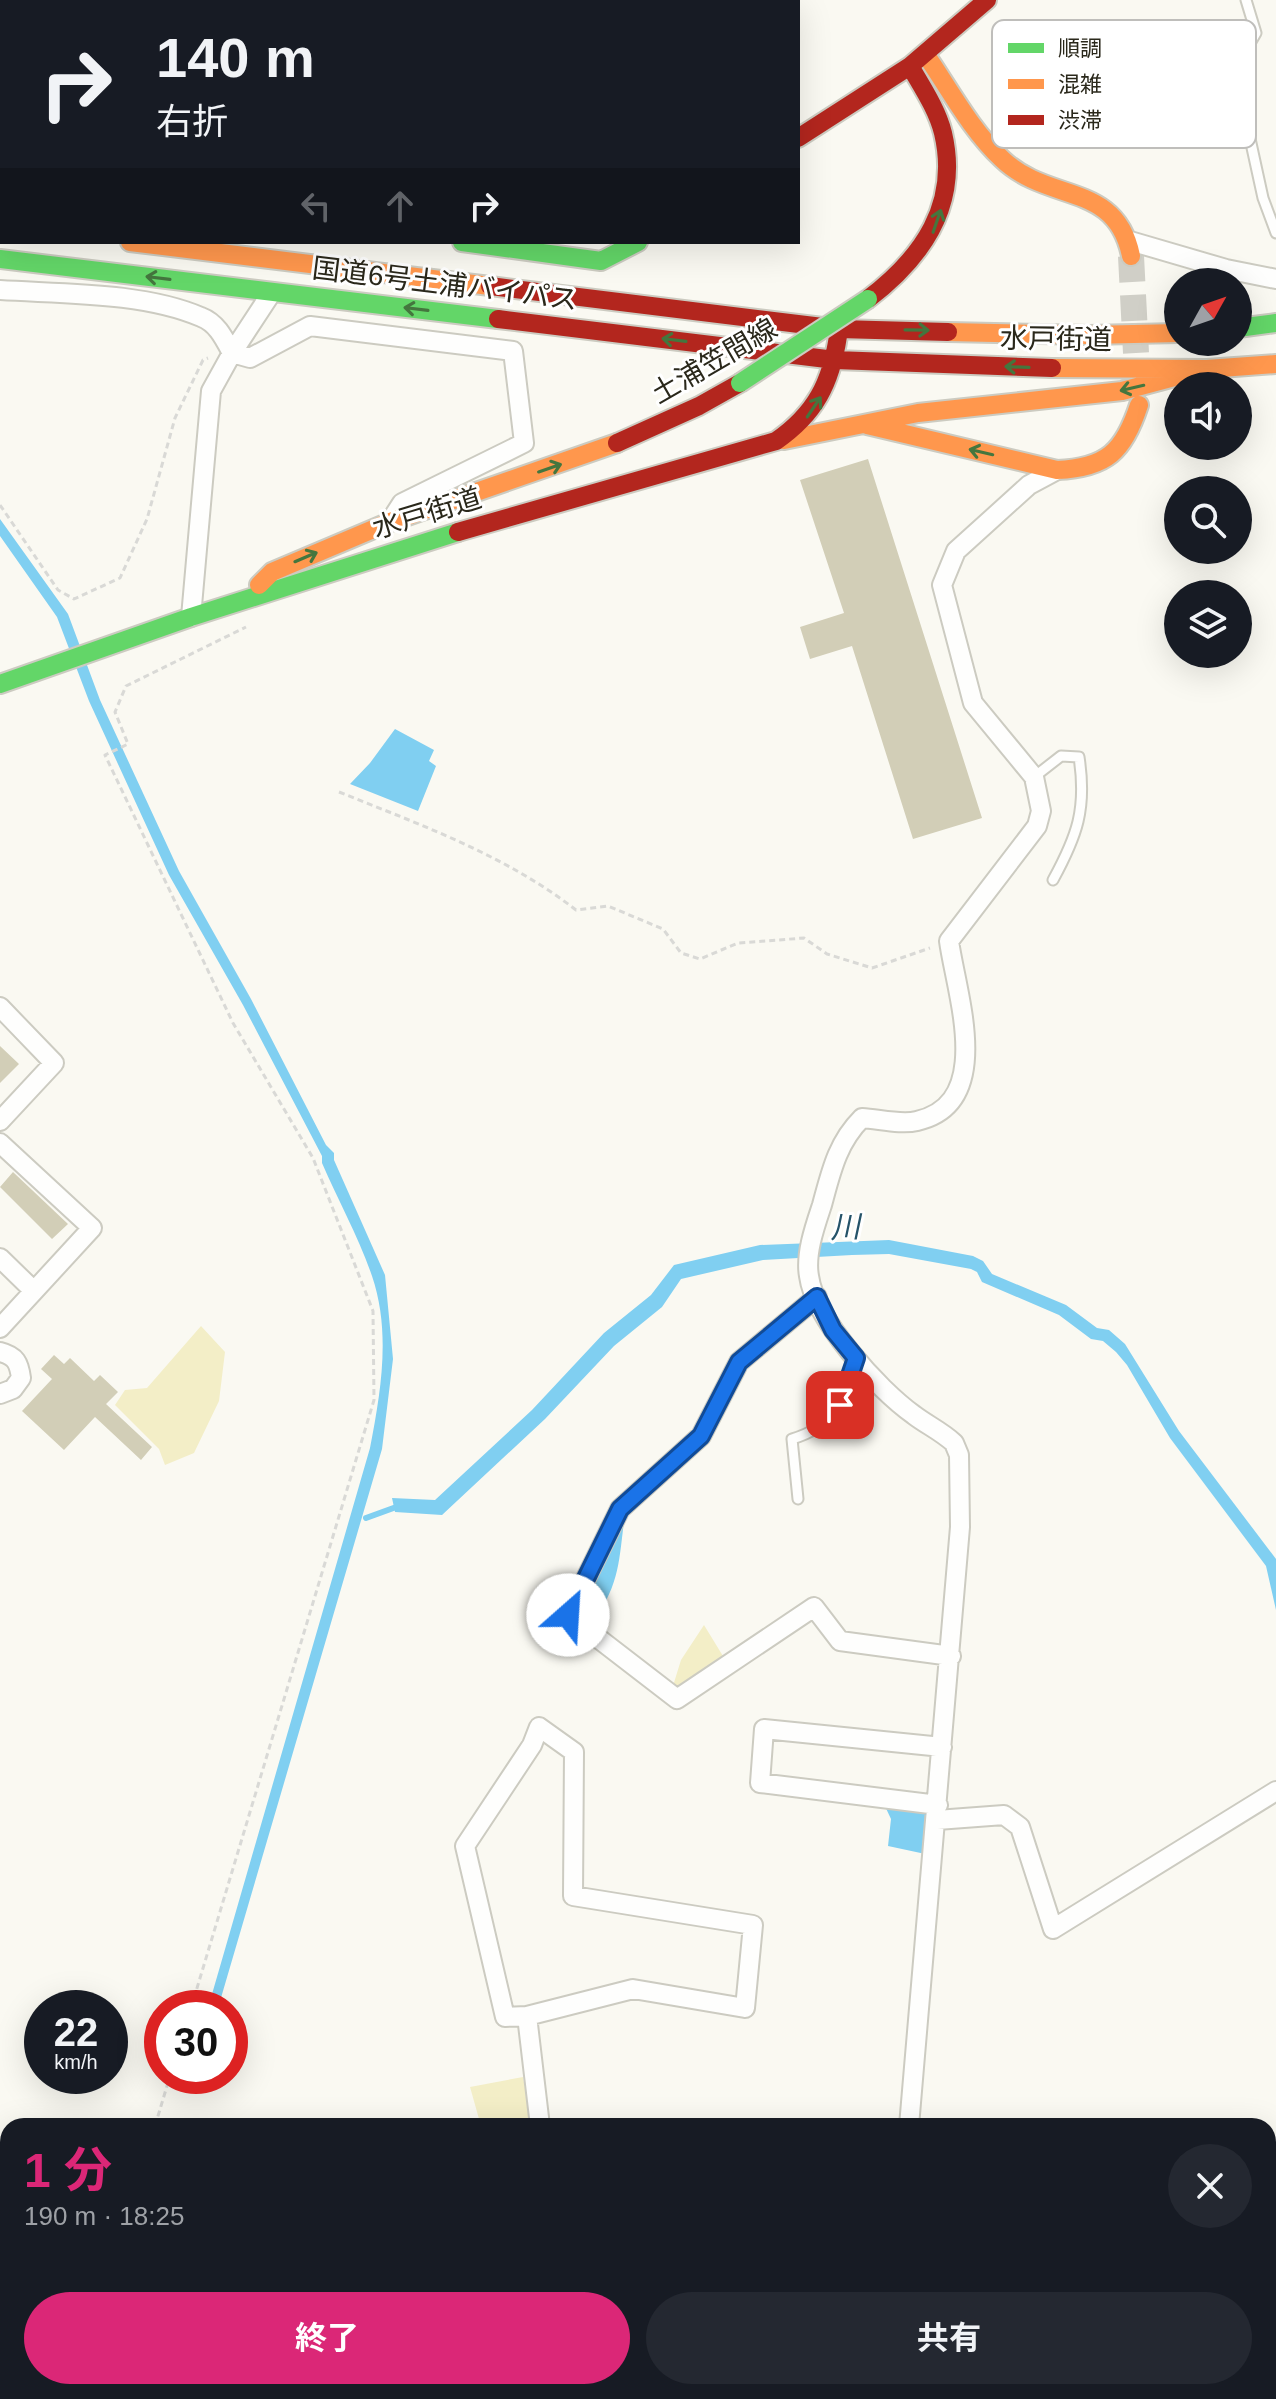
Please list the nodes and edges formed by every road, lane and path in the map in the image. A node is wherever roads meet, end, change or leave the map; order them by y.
1 (987, 0) edge
2 (1246, 0) edge
3 (1252, 20) edge
4 (926, 55) junction
5 (910, 66) junction
6 (800, 137) edge
7 (1252, 148) edge
8 (1276, 233) edge
9 (146, 244) edge
10 (480, 244) edge
11 (633, 244) edge
12 (1131, 248) joint
13 (0, 259) edge
14 (1276, 279) edge
15 (0, 290) edge
16 (272, 292) junction
17 (1276, 323) edge
18 (1252, 326) edge
19 (839, 329) junction
20 (1164, 333) edge
21 (232, 353) junction
22 (835, 360) junction
23 (1276, 364) edge
24 (1207, 369) junction
25 (1139, 405) dead end
26 (860, 423) junction
27 (776, 441) junction
28 (1057, 470) junction
29 (0, 505) edge
30 (389, 522) junction
31 (243, 601) junction
32 (191, 617) junction
33 (258, 621) dead end
34 (0, 684) edge
35 (1034, 777) junction
36 (339, 792) dead end
37 (1053, 880) dead end
38 (949, 941) junction
39 (0, 1007) edge
40 (0, 1121) edge
41 (2, 1148) edge
42 (0, 1258) edge
43 (34, 1291) junction
44 (817, 1297) junction
45 (0, 1328) edge
46 (0, 1352) edge
47 (856, 1358) junction
48 (0, 1394) edge
49 (798, 1499) dead end
50 (951, 1656) junction
51 (942, 1747) junction
52 (1276, 1791) edge
53 (938, 1813) junction
54 (196, 1990) edge
55 (527, 2016) junction
56 (165, 2094) edge
57 (157, 2118) edge
58 (539, 2118) edge
59 (910, 2118) edge

1 - 4 main road
2 - 3 lane
4 - 5 main road
4 - 12 main road
5 - 6 main road
30 -> 5 main road, 土浦笠間線, bridge
7 - 8 lane
9 - 19 main road, 国道6号土浦バイパス
10 - 11 main road
12 - 14 street
16 -> 13 main road, 国道6号土浦バイパス
15 - 21 street
16 - 21 street
22 -> 16 main road, 国道6号土浦バイパス
17 - 18 main road
19 -> 20 main road, 水戸街道
19 - 22 main road, 水戸街道
21 - 29 path
21 - 30 street
21 - 32 street
24 -> 22 main road, 水戸街道
27 -> 22 main road, 水戸街道
23 - 24 main road, 水戸街道
24 -> 26 main road
25 - 28 main road
26 - 27 main road
28 -> 26 main road
27 - 31 main road, 水戸街道
28 - 35 street
31 -> 30 main road, 土浦笠間線
31 - 32 main road, 水戸街道
32 - 34 main road, 水戸街道
33 - 54 path
35 - 37 lane
35 - 38 street
36 - 38 path
38 - 44 street
39 - 40 street
41 - 43 street
42 - 43 street
43 - 45 street
44 - 47 street
44 - 50 street
46 - 48 street
47 - 49 lane
47 - 50 street
50 - 51 street
51 - 53 street
51 - 53 street
52 - 53 street
53 - 59 street
55 - 55 street
55 - 58 street
56 - 57 path

